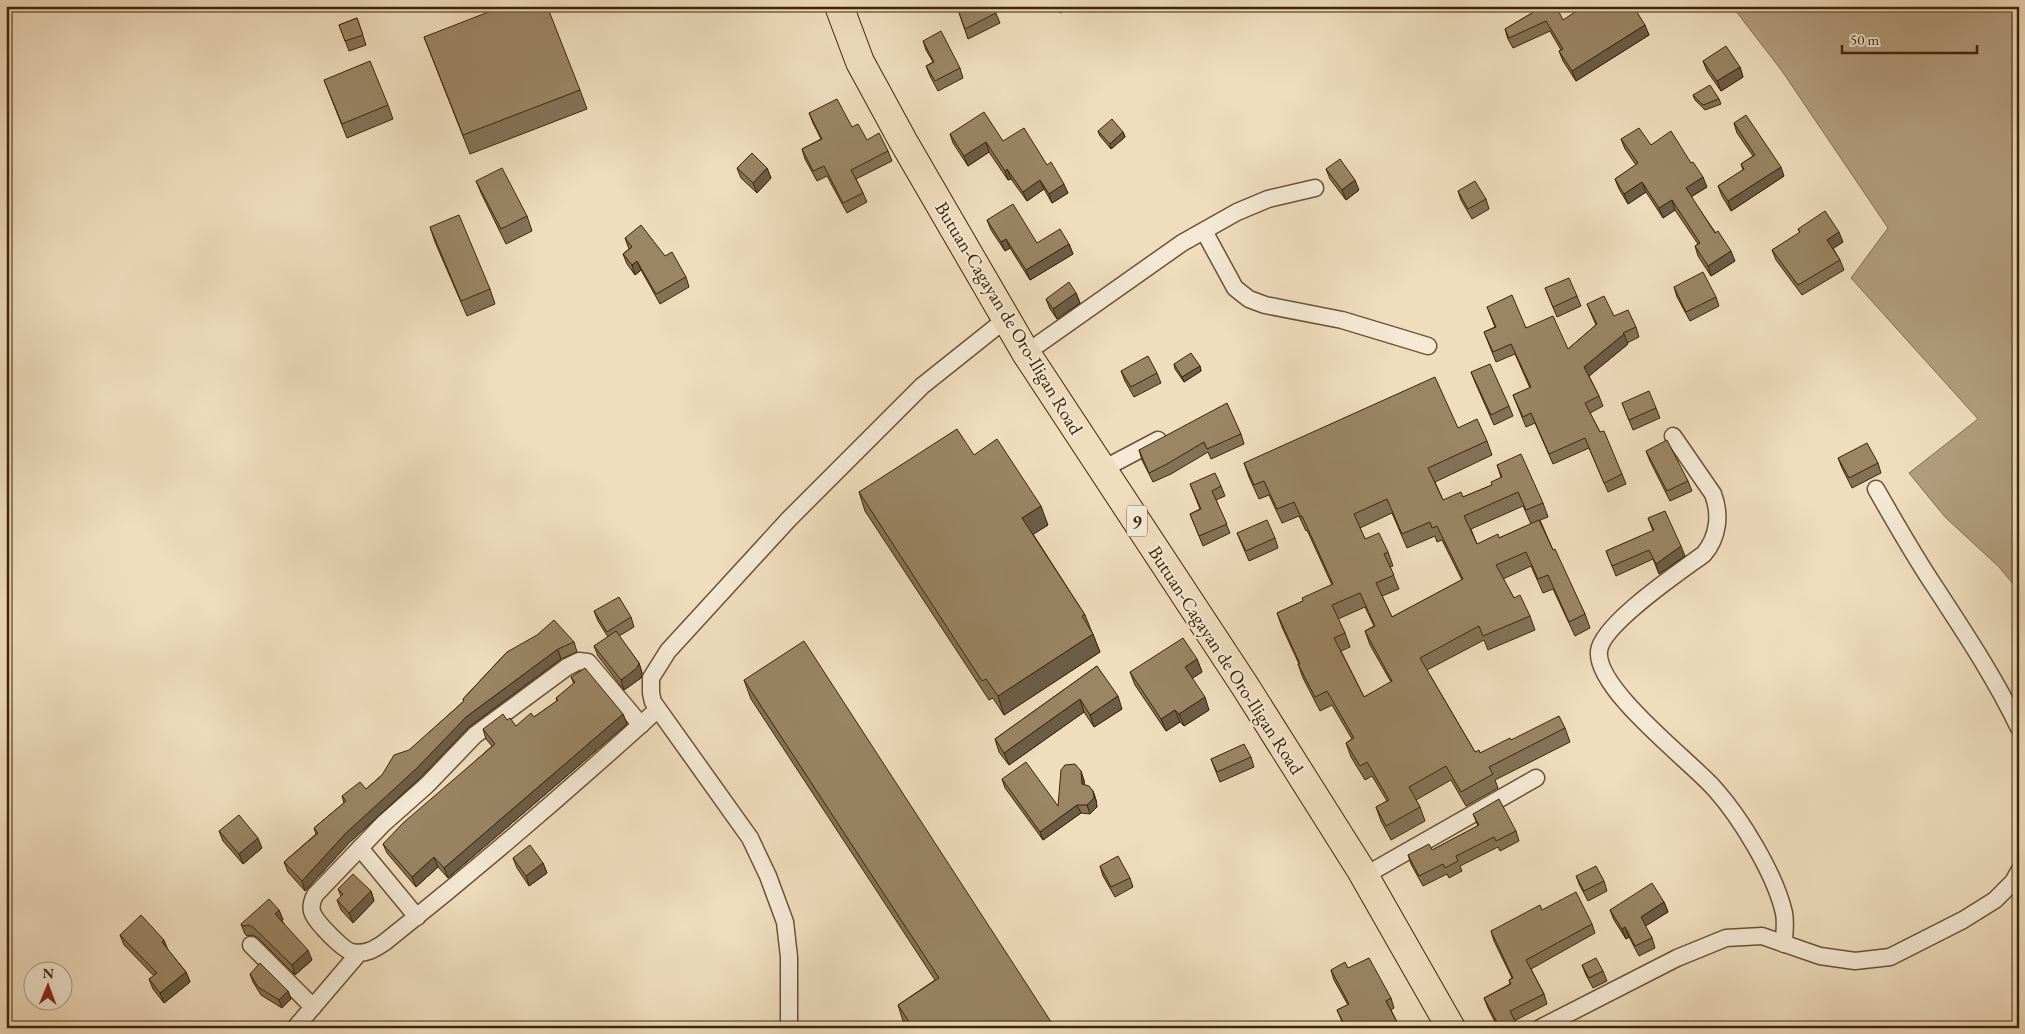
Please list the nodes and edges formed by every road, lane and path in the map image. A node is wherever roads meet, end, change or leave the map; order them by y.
1 (839, 6) edge
2 (1315, 188) dead end
3 (1204, 231) junction
4 (1006, 319) junction
5 (1428, 346) dead end
6 (1026, 353) junction
7 (1169, 434) edge
8 (1672, 436) dead end
9 (1102, 469) junction
10 (1876, 489) dead end
11 (657, 710) junction
12 (641, 725) junction
13 (2019, 728) edge
14 (1536, 778) dead end
15 (360, 848) junction
16 (2019, 871) edge
17 (1364, 876) junction
18 (417, 917) junction
19 (1784, 944) junction
20 (251, 945) dead end
21 (359, 953) junction
22 (313, 1007) junction
23 (295, 1028) edge
24 (789, 1028) edge
25 (1451, 1028) edge
26 (1540, 1028) edge

1 - 4 highway, Butuan-Cagayan de Oro-Iligan Road / 9
2 - 3 street
3 - 5 street
3 - 6 street
4 - 6 highway, Butuan-Cagayan de Oro-Iligan Road / 9
4 - 11 street
6 - 9 highway, Butuan-Cagayan de Oro-Iligan Road / 9
7 - 9 street
8 - 19 street
9 - 17 highway, Butuan-Cagayan de Oro-Iligan Road / 9
10 - 13 street
11 - 12 street
11 - 24 street
12 - 15 street
12 - 18 street
14 - 17 street
15 - 18 street
15 - 21 street
16 - 19 street
17 - 25 highway, Butuan-Cagayan de Oro-Iligan Road / 9
18 - 21 street
19 - 26 street
20 - 22 street
21 - 22 street
22 - 23 street

